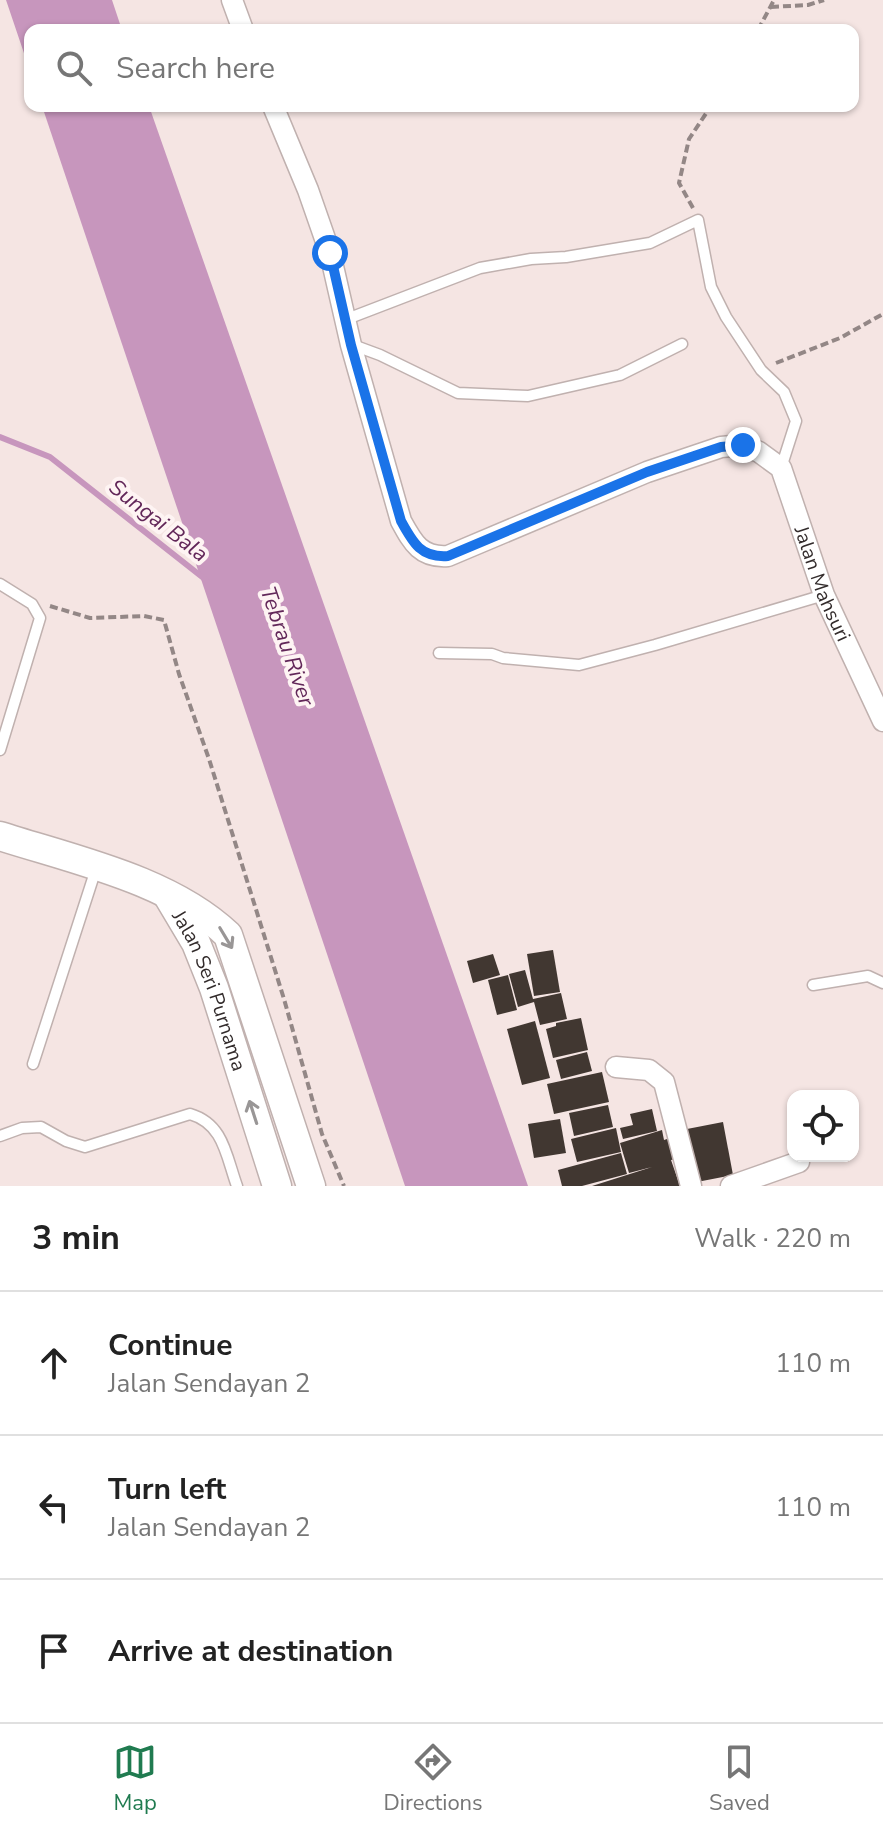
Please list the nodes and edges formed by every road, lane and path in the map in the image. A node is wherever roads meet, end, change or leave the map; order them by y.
1 (232, 0) edge
2 (774, 0) edge
3 (824, 0) edge
4 (771, 7) junction
5 (241, 24) edge
6 (761, 24) edge
7 (276, 112) edge
8 (707, 112) edge
9 (698, 220) junction
10 (883, 314) edge
11 (347, 319) junction
12 (682, 344) dead end
13 (351, 345) junction
14 (761, 370) junction
15 (781, 468) junction
16 (0, 584) edge
17 (824, 595) junction
18 (32, 604) junction
19 (439, 653) dead end
20 (883, 721) edge
21 (0, 750) edge
22 (0, 836) edge
23 (97, 867) junction
24 (166, 892) junction
25 (883, 983) edge
26 (813, 985) dead end
27 (33, 1064) dead end
28 (616, 1067) dead end
29 (0, 1136) edge
30 (799, 1162) dead end
31 (237, 1186) edge
32 (277, 1186) edge
33 (311, 1186) edge
34 (344, 1186) edge
35 (691, 1186) edge
36 (731, 1186) edge

1 - 5 street
2 - 4 path
3 - 4 path
4 - 6 path
7 - 11 street
8 - 9 path
9 - 11 lane
9 - 14 lane
10 - 14 path
11 - 13 street
12 - 13 lane
13 - 15 street
14 - 15 lane
15 - 17 street, Jalan Mahsuri
16 - 18 lane
17 - 19 lane
17 - 20 street, Jalan Mahsuri
18 - 21 lane
18 - 34 path
22 - 23 street
23 - 24 street
23 - 27 lane
32 -> 24 street, Jalan Seri Purnama
24 -> 33 street, Jalan Seri Purnama
25 - 26 lane
28 - 35 street
29 - 31 lane
30 - 36 street

